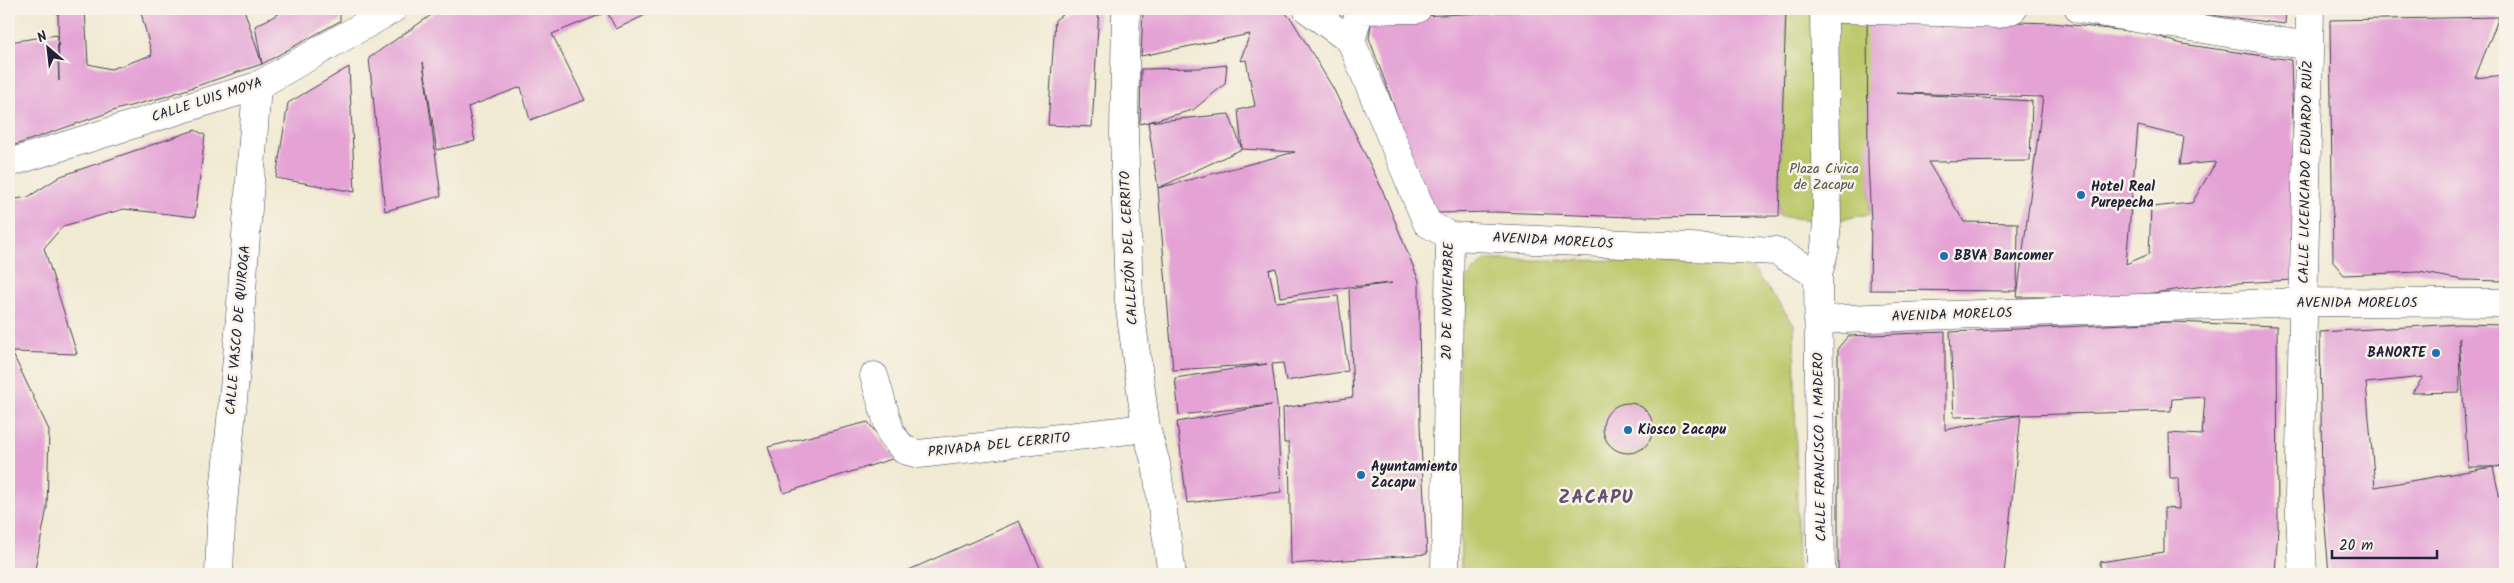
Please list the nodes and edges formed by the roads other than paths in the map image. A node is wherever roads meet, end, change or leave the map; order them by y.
1 (392, 9) edge
2 (1126, 9) edge
3 (1307, 9) edge
4 (1360, 9) edge
5 (1417, 9) edge
6 (1824, 9) edge
7 (1841, 9) edge
8 (2012, 9) edge
9 (2079, 9) edge
10 (2310, 9) edge
11 (1351, 41) junction
12 (2309, 46) junction
13 (257, 86) junction
14 (9, 163) edge
15 (1450, 236) junction
16 (1818, 275) junction
17 (2303, 302) junction
18 (2505, 303) edge
19 (1818, 320) junction
20 (874, 376) dead end
21 (1146, 428) junction
22 (1444, 568) edge
23 (219, 574) edge
24 (1172, 574) edge
25 (1821, 574) edge
26 (2304, 574) edge

1 - 13 street, CALLE LUIS MOYA
2 - 21 street, CALLEJÓN DEL CERRITO
3 - 11 street
4 - 5 street
4 - 11 street
6 - 16 street
7 - 8 street
9 - 12 street
10 - 12 street, CALLE LICENCIADO EDUARDO RUÍZ
11 - 15 street, 20 DE NOVIEMBRE
12 - 17 street, CALLE LICENCIADO EDUARDO RUÍZ
13 - 14 street, CALLE LUIS MOYA
13 - 23 street, CALLE VASCO DE QUIROGA
15 - 16 street, AVENIDA MORELOS
15 - 22 street, 20 DE NOVIEMBRE
16 - 19 street
17 - 18 street, AVENIDA MORELOS
17 - 19 street, AVENIDA MORELOS
17 - 26 street, CALLE LICENCIADO EDUARDO RUÍZ
19 - 25 street, CALLE FRANCISCO I. MADERO
20 - 21 street, PRIVADA DEL CERRITO
21 - 24 street, CALLEJÓN DEL CERRITO

